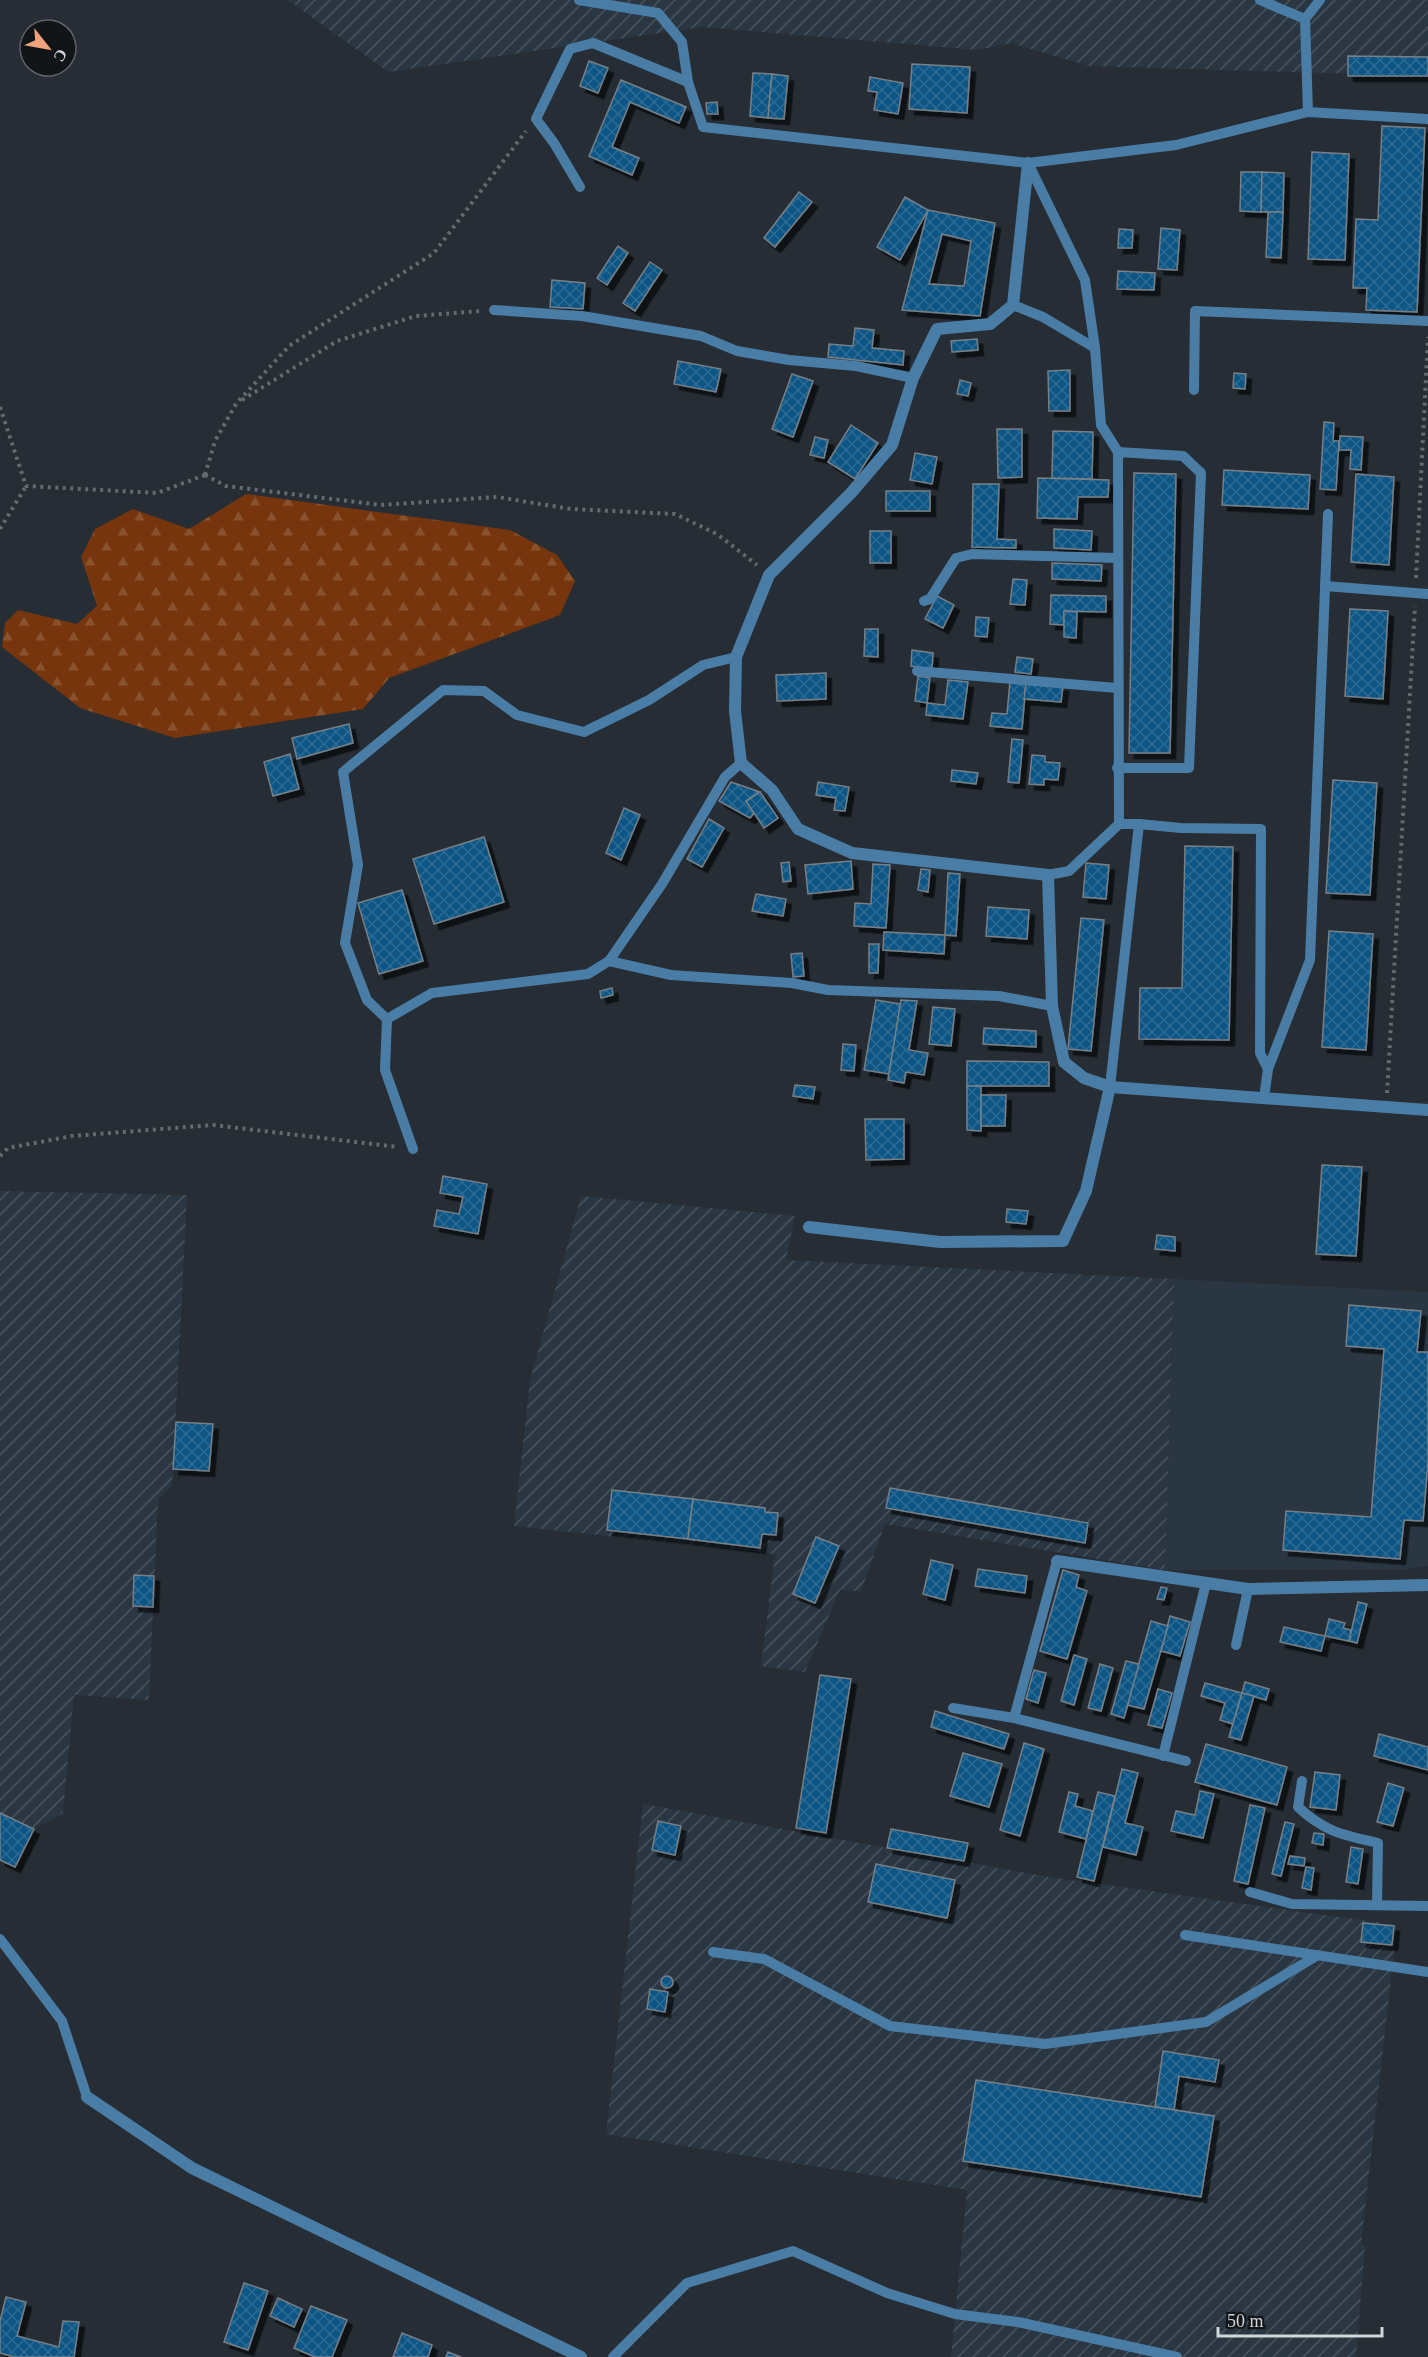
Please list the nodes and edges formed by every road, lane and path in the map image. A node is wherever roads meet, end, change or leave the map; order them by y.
1 (579, 0) edge
2 (1260, 0) edge
3 (1320, 0) edge
4 (1305, 19) junction
5 (688, 82) junction
6 (1308, 112) junction
7 (536, 119) junction
8 (1428, 119) edge
9 (1028, 163) junction
10 (580, 187) dead end
11 (1013, 305) junction
12 (494, 310) joint
13 (1428, 321) edge
14 (1428, 330) edge
15 (1095, 348) junction
16 (913, 378) junction
17 (1194, 390) dead end
18 (236, 404) junction
19 (0, 407) edge
20 (1118, 452) junction
21 (205, 475) junction
22 (26, 486) junction
23 (1328, 514) dead end
24 (0, 529) edge
25 (1118, 558) junction
26 (769, 575) junction
27 (1325, 586) junction
28 (1415, 593) junction
29 (1428, 594) edge
30 (924, 601) dead end
31 (736, 657) junction
32 (917, 671) dead end
33 (1117, 688) junction
34 (741, 763) junction
35 (1117, 768) junction
36 (1119, 824) junction
37 (1139, 824) junction
38 (1048, 875) junction
39 (609, 961) junction
40 (1052, 1006) junction
41 (387, 1019) junction
42 (1268, 1069) junction
43 (1110, 1087) junction
44 (1264, 1098) junction
45 (1386, 1107) junction
46 (1428, 1110) edge
47 (413, 1149) joint
48 (0, 1156) edge
49 (809, 1227) dead end
50 (1057, 1561) joint
51 (1206, 1583) junction
52 (1428, 1585) edge
53 (1248, 1589) junction
54 (1236, 1645) dead end
55 (953, 1708) dead end
56 (1014, 1718) junction
57 (1163, 1756) junction
58 (1186, 1761) dead end
59 (1302, 1781) dead end
60 (1250, 1892) dead end
61 (1377, 1905) junction
62 (1428, 1906) edge
63 (1185, 1935) dead end
64 (0, 1939) edge
65 (713, 1952) dead end
66 (1318, 1955) junction
67 (1428, 1972) edge
68 (87, 2097) joint
69 (581, 2357) edge
70 (614, 2357) edge
71 (1177, 2357) edge

1 - 5 lane
2 - 4 lane
3 - 4 lane
4 - 6 lane
5 - 7 lane
5 - 9 lane
6 - 8 lane
6 - 9 lane
7 - 10 lane
7 - 18 path
9 - 11 street
9 - 15 lane
11 - 15 lane
11 - 16 street
12 - 16 lane
12 - 18 path
13 - 17 lane
14 - 28 path
15 - 20 lane
16 - 26 street
18 - 21 path
19 - 22 path
20 - 25 lane
20 - 35 lane
21 - 22 path
21 - 26 path
22 - 24 path
23 - 27 lane
25 - 30 lane
25 - 33 lane
26 - 31 street
27 - 28 lane
27 - 42 lane
28 - 29 lane
28 - 45 path
31 - 34 street
31 - 41 lane
32 - 33 lane
33 - 35 lane
34 - 38 street
34 - 39 lane
35 - 36 lane
36 - 37 lane
36 - 38 lane
37 - 42 lane
37 - 43 lane
38 - 40 street
39 - 40 lane
39 - 41 lane
40 - 43 street
41 - 47 lane
42 - 44 lane
43 - 44 street
43 - 49 street
44 - 45 street
45 - 46 street
47 - 48 path
50 - 51 street
50 - 56 lane
51 - 53 street
51 - 57 lane
52 - 53 street
53 - 54 lane
55 - 56 lane
56 - 57 lane
57 - 58 lane
59 - 61 lane
60 - 61 lane
61 - 62 lane
63 - 66 lane
64 - 68 lane
65 - 66 lane
66 - 67 lane
68 - 69 street
70 - 71 lane

